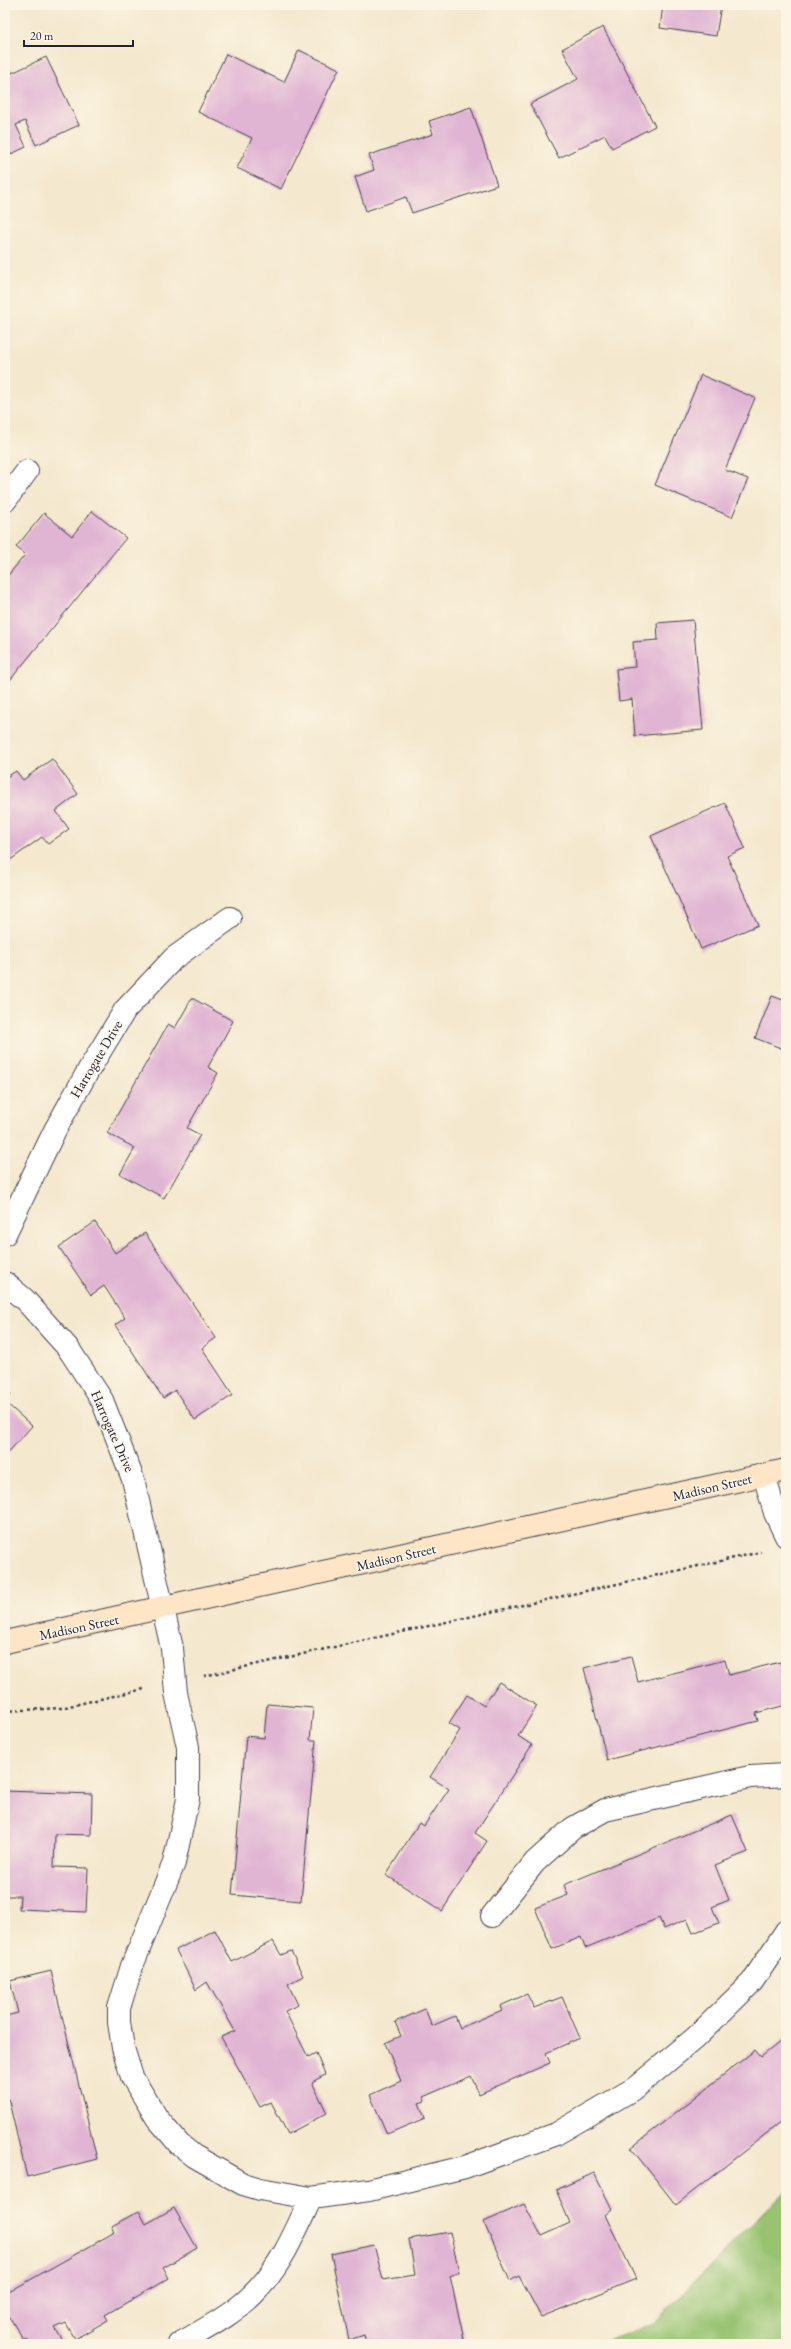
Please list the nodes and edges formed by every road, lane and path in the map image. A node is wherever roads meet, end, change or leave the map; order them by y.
1 (27, 471) dead end
2 (5, 501) edge
3 (230, 918) dead end
4 (5, 1234) edge
5 (5, 1283) edge
6 (786, 1470) edge
7 (764, 1475) junction
8 (786, 1536) edge
9 (769, 1551) dead end
10 (162, 1609) junction
11 (5, 1642) edge
12 (175, 1682) junction
13 (5, 1711) edge
14 (786, 1774) edge
15 (492, 1916) dead end
16 (786, 1931) edge
17 (311, 2198) junction
18 (179, 2344) edge

1 - 2 street
3 - 4 street, Harrogate Drive
5 - 10 street, Harrogate Drive
6 - 7 street, Madison Street
7 - 8 street
7 - 10 street, Madison Street
9 - 12 path
10 - 11 street, Madison Street
10 - 12 street, Harrogate Drive
12 - 13 path
12 - 17 street, Harrogate Drive
14 - 15 street
16 - 17 street, Harrogate Drive
17 - 18 street

